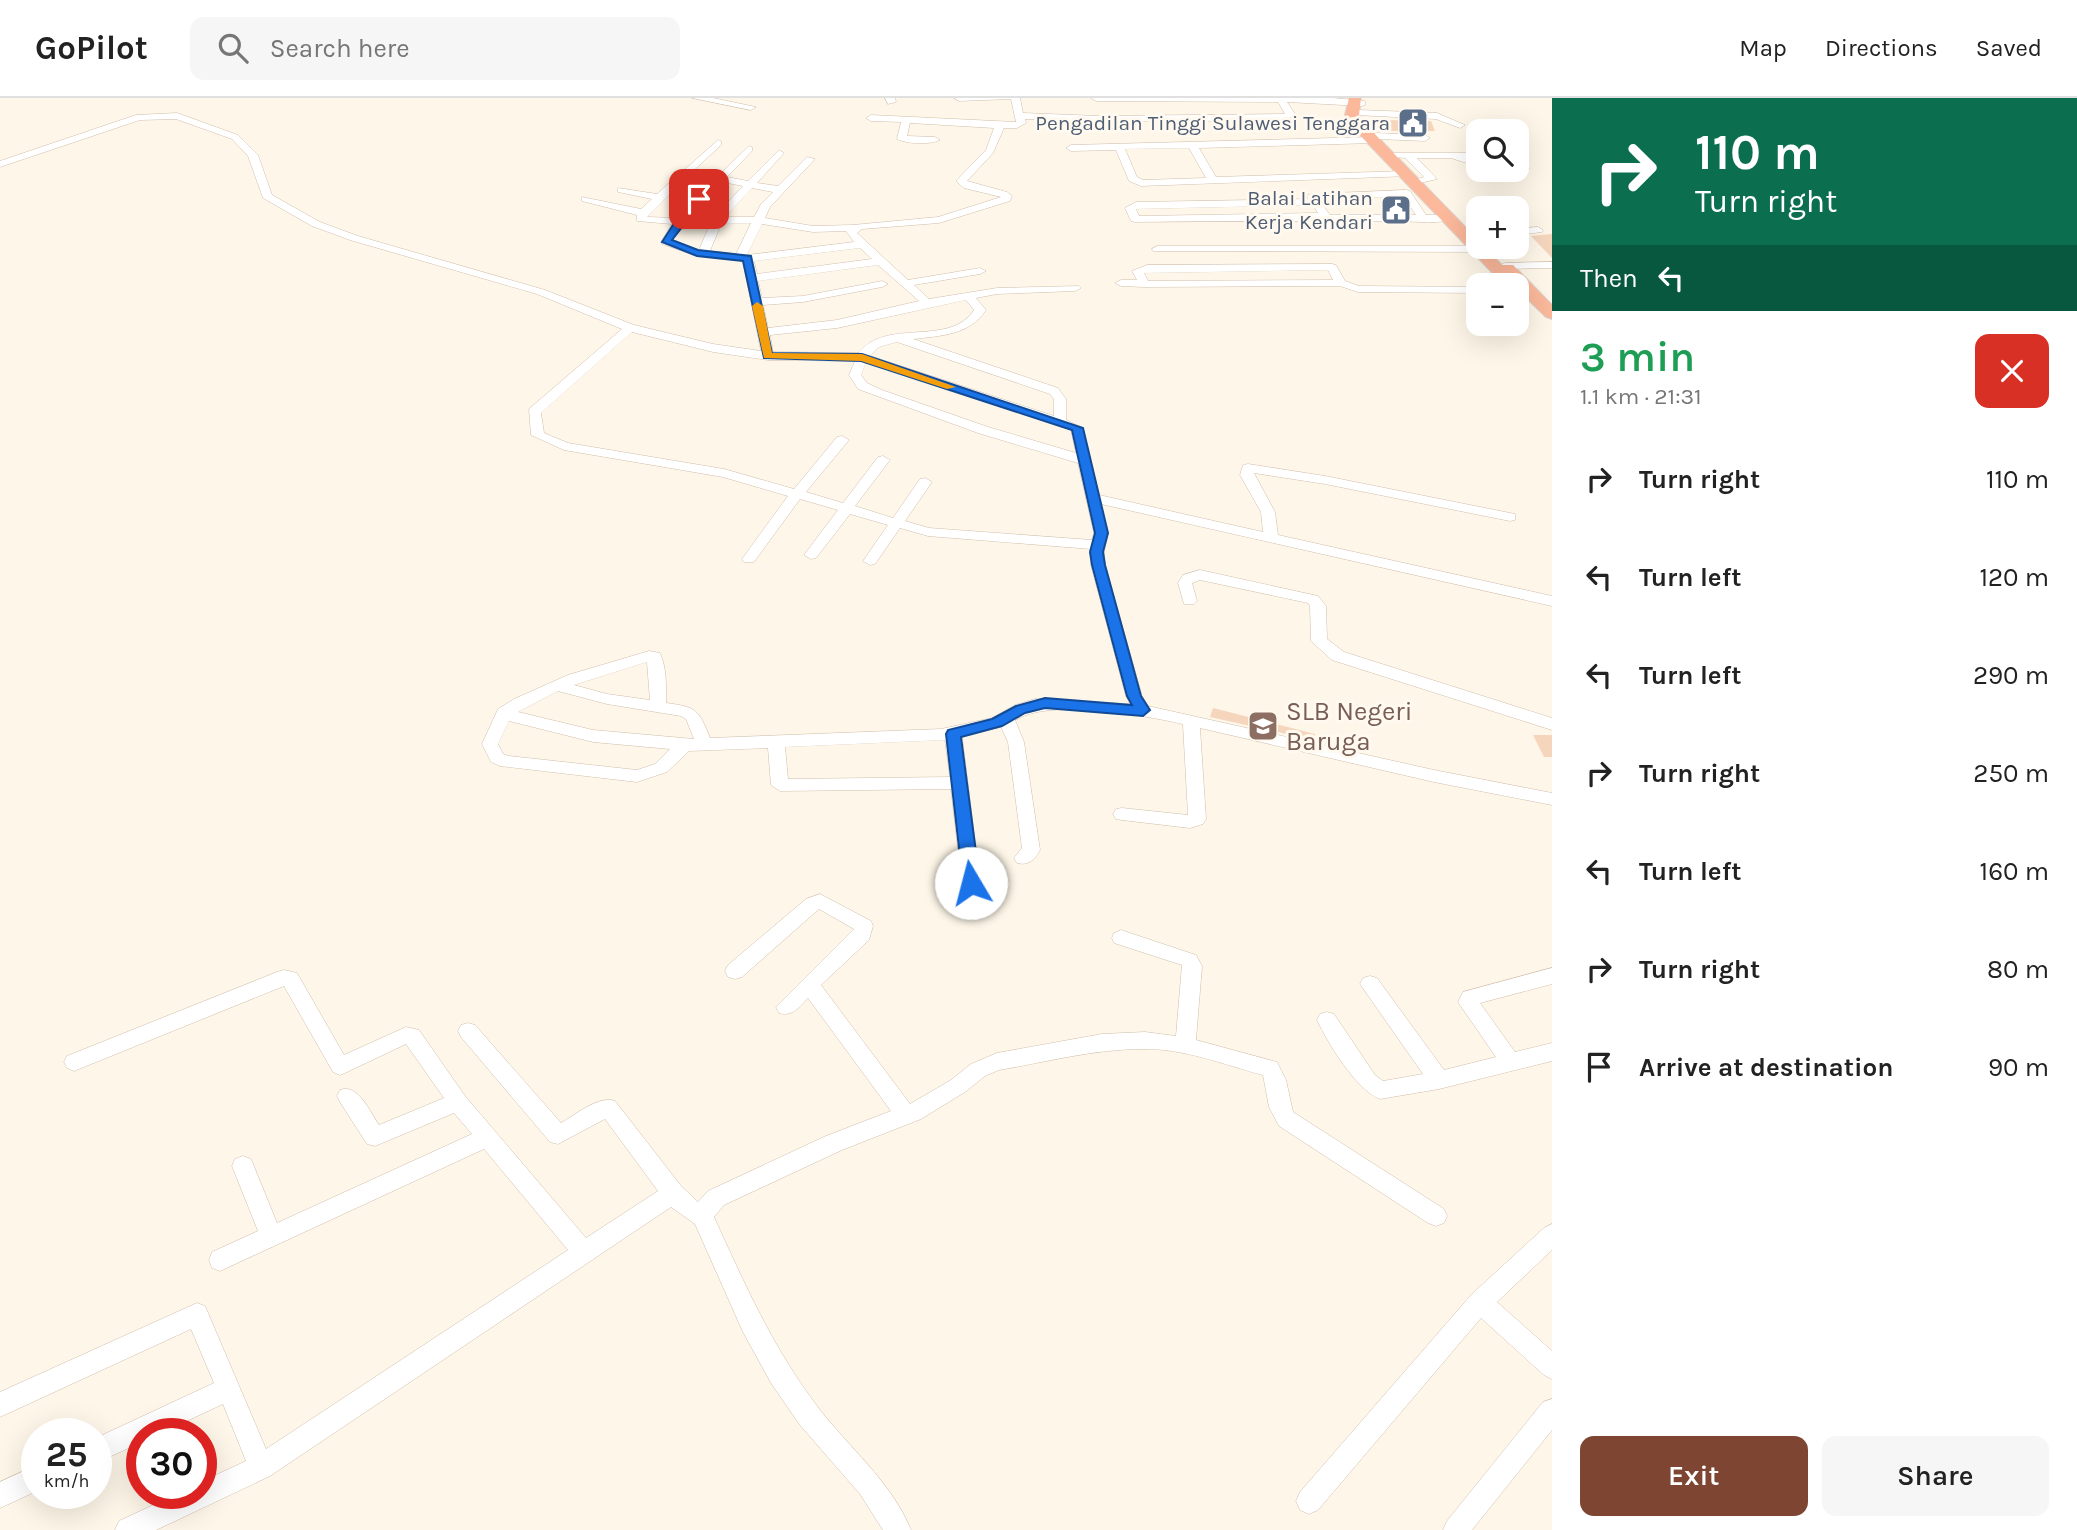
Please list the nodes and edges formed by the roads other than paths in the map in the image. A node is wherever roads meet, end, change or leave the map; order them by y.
1 (698, 98) edge
2 (959, 98) edge
3 (1007, 98) edge
4 (1015, 98) edge
5 (1096, 98) edge
6 (1200, 98) edge
7 (1270, 98) edge
8 (1281, 99) edge
9 (1359, 103) edge
10 (751, 107) dead end
11 (871, 118) dead end
12 (1020, 120) junction
13 (906, 121) junction
14 (1000, 125) junction
15 (1460, 125) dead end
16 (1375, 138) junction
17 (1425, 138) dead end
18 (935, 140) dead end
19 (718, 144) dead end
20 (1193, 146) junction
21 (1071, 148) dead end
22 (1120, 148) junction
23 (749, 149) dead end
24 (779, 153) dead end
25 (1403, 155) junction
26 (1452, 155) junction
27 (1466, 156) edge
28 (810, 159) dead end
29 (1466, 160) edge
30 (0, 164) edge
31 (686, 173) junction
32 (1413, 177) junction
33 (718, 179) junction
34 (1212, 180) junction
35 (655, 181) dead end
36 (749, 184) junction
37 (673, 185) junction
38 (622, 190) dead end
39 (781, 190) junction
40 (659, 198) junction
41 (586, 200) dead end
42 (1315, 202) junction
43 (1262, 203) junction
44 (643, 213) junction
45 (1270, 216) junction
46 (1324, 216) junction
47 (1448, 218) junction
48 (681, 219) junction
49 (1424, 219) junction
50 (717, 220) junction
51 (759, 220) junction
52 (854, 228) junction
53 (1466, 229) edge
54 (1538, 230) dead end
55 (1529, 231) edge
56 (1466, 232) edge
57 (1296, 234) dead end
58 (783, 240) junction
59 (1466, 241) edge
60 (860, 245) junction
61 (1304, 248) junction
62 (1157, 249) dead end
63 (703, 254) junction
64 (744, 258) junction
65 (1493, 259) edge
66 (1497, 259) edge
67 (880, 261) junction
68 (1552, 265) edge
69 (1505, 266) junction
70 (980, 271) dead end
71 (1504, 273) edge
72 (753, 278) junction
73 (1121, 283) dead end
74 (1341, 283) junction
75 (882, 284) dead end
76 (908, 284) junction
77 (1144, 284) junction
78 (1075, 288) dead end
79 (1466, 290) edge
80 (968, 295) junction
81 (757, 302) junction
82 (1529, 302) edge
83 (927, 303) junction
84 (1548, 305) edge
85 (630, 328) junction
86 (1552, 328) edge
87 (940, 331) junction
88 (764, 332) junction
89 (898, 338) junction
90 (937, 351) junction
91 (768, 356) junction
92 (862, 357) junction
93 (1060, 423) junction
94 (842, 440) dead end
95 (883, 460) dead end
96 (1084, 460) junction
97 (925, 482) dead end
98 (797, 494) junction
99 (1093, 498) junction
100 (846, 509) junction
101 (1510, 517) dead end
102 (897, 523) junction
103 (1271, 537) junction
104 (1099, 545) junction
105 (811, 555) dead end
106 (749, 559) dead end
107 (870, 561) dead end
108 (1189, 601) dead end
109 (1552, 601) edge
110 (559, 686) junction
111 (658, 708) junction
112 (1143, 710) junction
113 (504, 713) junction
114 (1006, 719) junction
115 (1191, 721) junction
116 (1552, 724) edge
117 (953, 734) junction
118 (776, 741) junction
119 (705, 745) junction
120 (685, 746) junction
121 (958, 783) junction
122 (1552, 799) edge
123 (1122, 814) dead end
124 (1023, 858) dead end
125 (971, 883) dead end
126 (1121, 938) dead end
127 (735, 971) dead end
128 (1552, 976) edge
129 (809, 984) junction
130 (1370, 984) dead end
131 (786, 1007) dead end
132 (1327, 1020) dead end
133 (468, 1031) dead end
134 (1185, 1046) junction
135 (1552, 1052) edge
136 (1510, 1061) junction
137 (74, 1062) dead end
138 (1439, 1080) junction
139 (347, 1096) dead end
140 (458, 1102) junction
141 (906, 1115) junction
142 (487, 1137) junction
143 (243, 1166) dead end
144 (673, 1193) junction
145 (1436, 1216) dead end
146 (703, 1217) junction
147 (1552, 1235) edge
148 (271, 1236) junction
149 (584, 1253) junction
150 (220, 1260) dead end
151 (1480, 1303) junction
152 (1552, 1367) edge
153 (229, 1389) junction
154 (0, 1405) edge
155 (1552, 1410) edge
156 (112, 1444) edge
157 (261, 1467) junction
158 (21, 1486) edge
159 (0, 1496) edge
160 (1310, 1501) dead end
161 (128, 1530) edge
162 (898, 1530) edge
163 (1456, 1530) edge

1 - 10 street
2 - 3 street
4 - 12 street
5 - 6 street
6 - 7 street
7 - 8 street
8 - 9 street
8 - 12 street
9 - 15 street
9 - 16 highway
11 - 13 street
12 - 14 street
13 - 14 street
13 - 18 street
14 - 52 street
16 - 17 street
16 - 20 street
16 - 25 highway
16 - 32 highway
19 - 31 street
20 - 22 street
20 - 34 street
21 - 22 street
22 - 34 street
23 - 33 street
24 - 36 street
25 - 26 street
25 - 32 highway
26 - 27 street
26 - 29 street
28 - 39 street
30 - 85 street
31 - 33 street
31 - 37 street
32 - 34 street
32 - 47 highway
32 - 53 highway
33 - 36 street
33 - 48 street
35 - 37 street
36 - 39 street
36 - 50 street
37 - 40 street
38 - 40 street
39 - 51 street
40 - 44 street
41 - 44 street
42 - 43 street
42 - 46 street
42 - 49 street
43 - 45 street
43 - 45 street
44 - 48 street
45 - 46 street
46 - 49 street
47 - 49 street
47 - 56 highway
48 - 50 street
48 - 63 street
50 - 51 street
50 - 63 street
51 - 58 street
51 - 64 street
52 - 58 street
52 - 60 street
54 - 55 street
57 - 61 street
58 - 60 street
58 - 64 street
59 - 61 street
60 - 67 street
61 - 62 street
63 - 64 street
64 - 72 street
65 - 71 highway
66 - 69 highway
67 - 72 street
67 - 76 street
68 - 69 street
69 - 84 highway
70 - 76 street
72 - 81 street
73 - 77 street
74 - 77 street
74 - 77 street
74 - 79 street
75 - 81 street
76 - 83 street
78 - 80 street
80 - 83 street
80 - 87 street
81 - 88 street
82 - 86 highway
83 - 88 street
85 - 91 street
85 - 98 street
87 - 89 street
87 - 90 street
88 - 91 street
89 - 90 street
89 - 92 street
90 - 93 street
91 - 92 street
92 - 93 street
92 - 96 street
93 - 96 street
94 - 98 street
95 - 100 street
96 - 99 street
97 - 102 street
98 - 100 street
98 - 106 street
99 - 103 street
99 - 104 street
100 - 102 street
100 - 105 street
101 - 103 street
102 - 104 street
102 - 107 street
103 - 109 street
104 - 112 street
108 - 116 street
110 - 111 street
110 - 111 street
110 - 113 street
111 - 119 street
112 - 114 street
112 - 115 street
113 - 120 street
113 - 120 street
114 - 117 street
114 - 124 street
115 - 122 street
115 - 123 street
117 - 118 street
117 - 121 street
118 - 119 street
118 - 121 street
119 - 120 street
121 - 125 street
126 - 134 street
127 - 129 street
128 - 136 street
129 - 131 street
129 - 141 street
130 - 138 street
132 - 138 street
133 - 144 street
134 - 141 street
134 - 145 street
135 - 136 street
136 - 138 street
137 - 140 street
139 - 140 street
140 - 142 street
141 - 146 street
142 - 148 street
142 - 149 street
143 - 148 street
144 - 146 street
144 - 149 street
146 - 162 street
147 - 151 street
148 - 150 street
149 - 157 street
151 - 152 street
151 - 160 street
153 - 154 street
153 - 156 street
153 - 157 street
155 - 163 street
157 - 161 street
158 - 159 street

